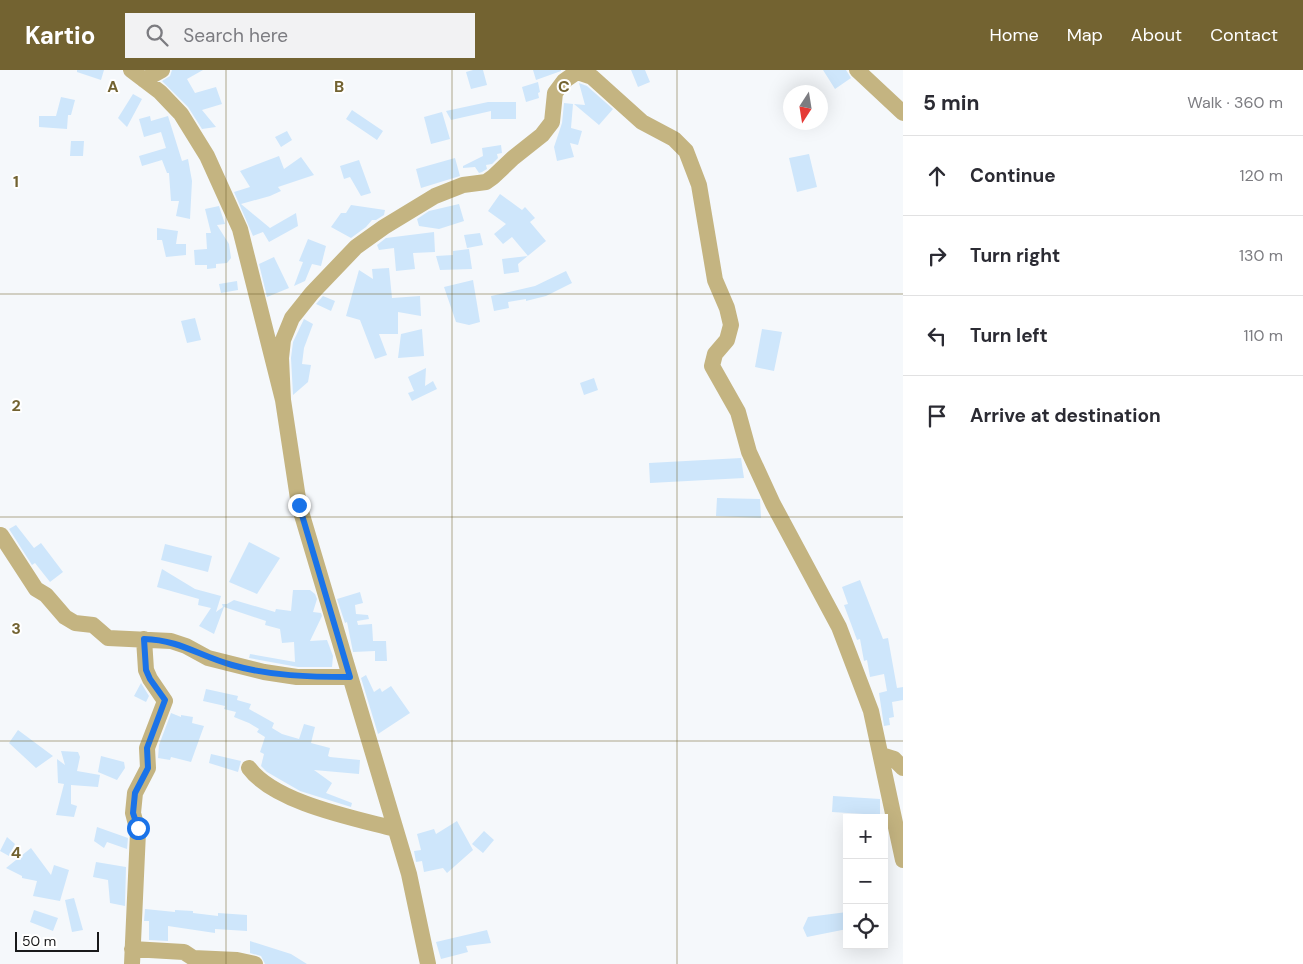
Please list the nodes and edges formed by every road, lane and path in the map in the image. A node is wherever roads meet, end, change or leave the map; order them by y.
1 (162, 70) edge
2 (857, 70) edge
3 (577, 71) edge
4 (138, 75) edge
5 (903, 113) edge
6 (283, 400) junction
7 (1, 535) dead end
8 (144, 639) junction
9 (350, 677) junction
10 (882, 755) junction
11 (249, 768) dead end
12 (903, 768) edge
13 (396, 829) junction
14 (903, 860) edge
15 (132, 957) edge
16 (255, 964) edge
17 (428, 964) edge

1 - 4 street
2 - 5 street
3 - 6 street
3 - 10 street
4 - 6 street
6 - 9 street
7 - 8 street
8 - 9 street
8 - 15 street
9 - 13 street
10 - 12 street
10 - 14 street
11 - 13 street
13 - 17 street
15 - 16 street

